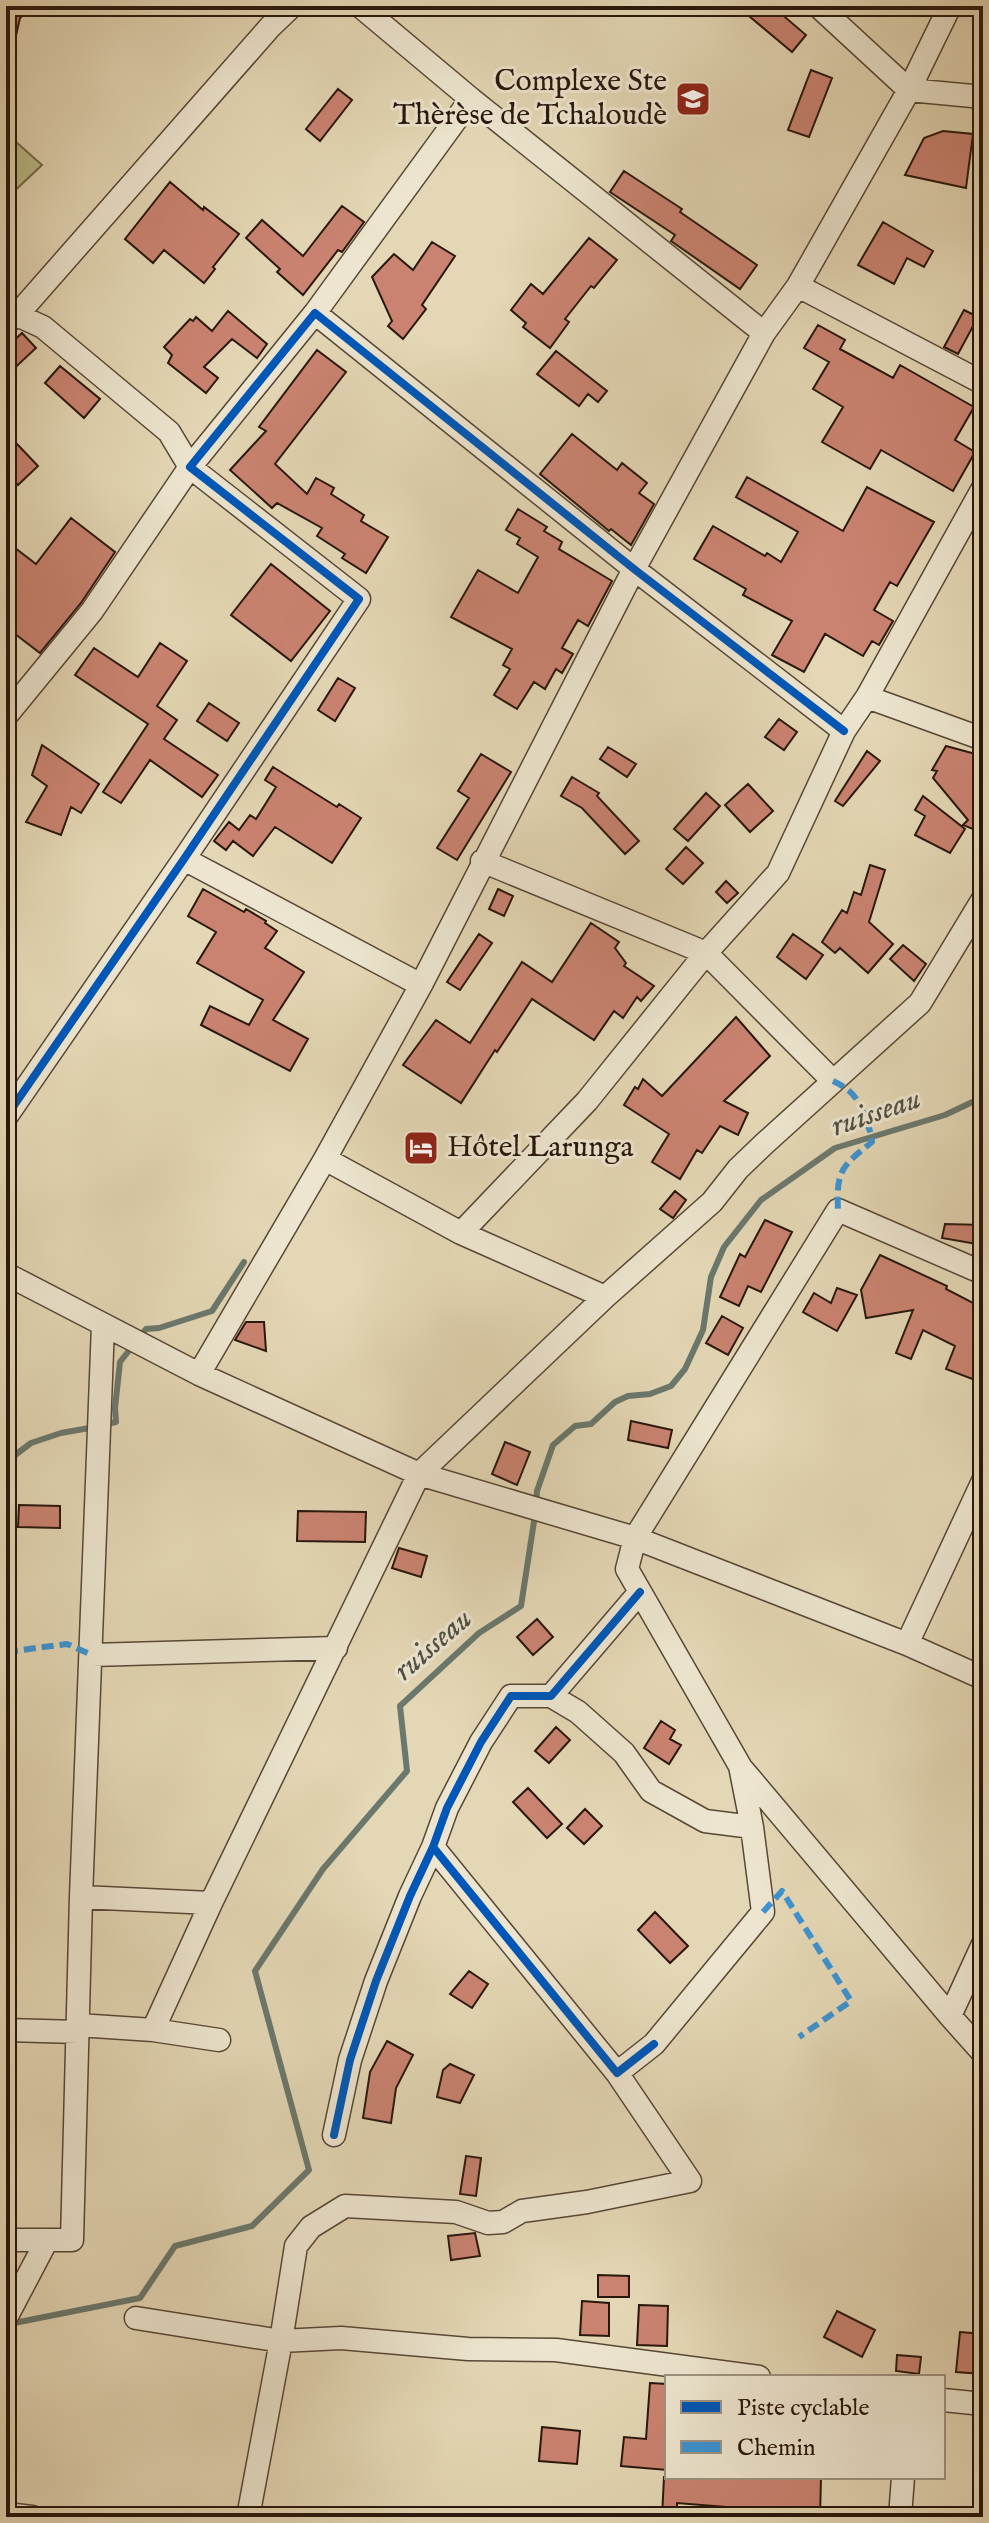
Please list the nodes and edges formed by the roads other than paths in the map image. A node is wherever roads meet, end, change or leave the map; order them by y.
1 (292, 6) edge
2 (360, 6) edge
3 (818, 6) edge
4 (950, 6) edge
5 (909, 90) junction
6 (983, 97) edge
7 (471, 99) junction
8 (798, 286) junction
9 (315, 313) junction
10 (11, 319) edge
11 (764, 333) junction
12 (983, 383) edge
13 (190, 467) junction
14 (983, 488) edge
15 (634, 569) junction
16 (867, 697) junction
17 (6, 716) edge
18 (844, 731) junction
19 (983, 739) edge
20 (184, 859) junction
21 (482, 861) junction
22 (983, 899) edge
23 (706, 953) junction
24 (421, 985) junction
25 (833, 1081) junction
26 (6, 1117) edge
27 (325, 1159) junction
28 (461, 1233) junction
29 (983, 1273) edge
30 (6, 1274) edge
31 (605, 1297) junction
32 (103, 1325) junction
33 (199, 1374) junction
34 (419, 1474) junction
35 (983, 1481) edge
36 (635, 1538) junction
37 (640, 1592) junction
38 (907, 1644) junction
39 (336, 1648) junction
40 (92, 1655) junction
41 (983, 1678) edge
42 (551, 1696) junction
43 (740, 1766) junction
44 (752, 1827) junction
45 (433, 1847) junction
46 (81, 1897) junction
47 (211, 1903) junction
48 (983, 1944) edge
49 (950, 2016) junction
50 (78, 2029) junction
51 (6, 2030) edge
52 (153, 2030) junction
53 (219, 2040) dead end
54 (983, 2053) edge
55 (617, 2073) junction
56 (334, 2135) dead end
57 (6, 2240) edge
58 (47, 2240) junction
59 (7, 2316) edge
60 (136, 2318) dead end
61 (281, 2341) junction
62 (744, 2375) edge
63 (945, 2400) edge
64 (983, 2404) edge
65 (903, 2479) edge
66 (6, 2514) edge
67 (32, 2517) edge
68 (248, 2517) edge
69 (900, 2517) edge

1 - 10 street
2 - 7 street
3 - 5 street
4 - 5 street
5 - 6 street
5 - 8 street
7 - 9 street
7 - 11 street
8 - 11 street
8 - 12 street
9 - 13 street
9 - 15 street
10 - 13 street
11 - 15 street
13 - 17 street
13 - 20 street
14 - 16 street
15 - 18 street
15 - 21 street
16 - 18 street
16 - 19 street
18 - 23 street
20 - 24 street
20 - 26 street
21 - 23 street
21 - 24 street
22 - 25 street
23 - 25 street
23 - 28 street
24 - 27 street
25 - 31 street
27 - 28 street
27 - 33 street
28 - 31 street
29 - 36 street
30 - 32 street
31 - 34 street
32 - 33 street
32 - 40 street
33 - 34 street
34 - 36 street
34 - 39 street
35 - 38 street
36 - 37 street
36 - 38 street
37 - 42 street
37 - 43 street
38 - 41 street
39 - 40 street
39 - 47 street
40 - 46 street
42 - 44 street
42 - 45 street
43 - 44 street
43 - 49 street
44 - 55 street
45 - 55 street
45 - 56 street
46 - 47 street
46 - 50 street
47 - 52 street
48 - 49 street
49 - 54 street
50 - 51 street
50 - 52 street
50 - 58 street
52 - 53 street
55 - 61 street
57 - 58 street
58 - 59 street
60 - 61 street
61 - 62 street
61 - 68 street
63 - 64 street
65 - 69 street
66 - 67 street

